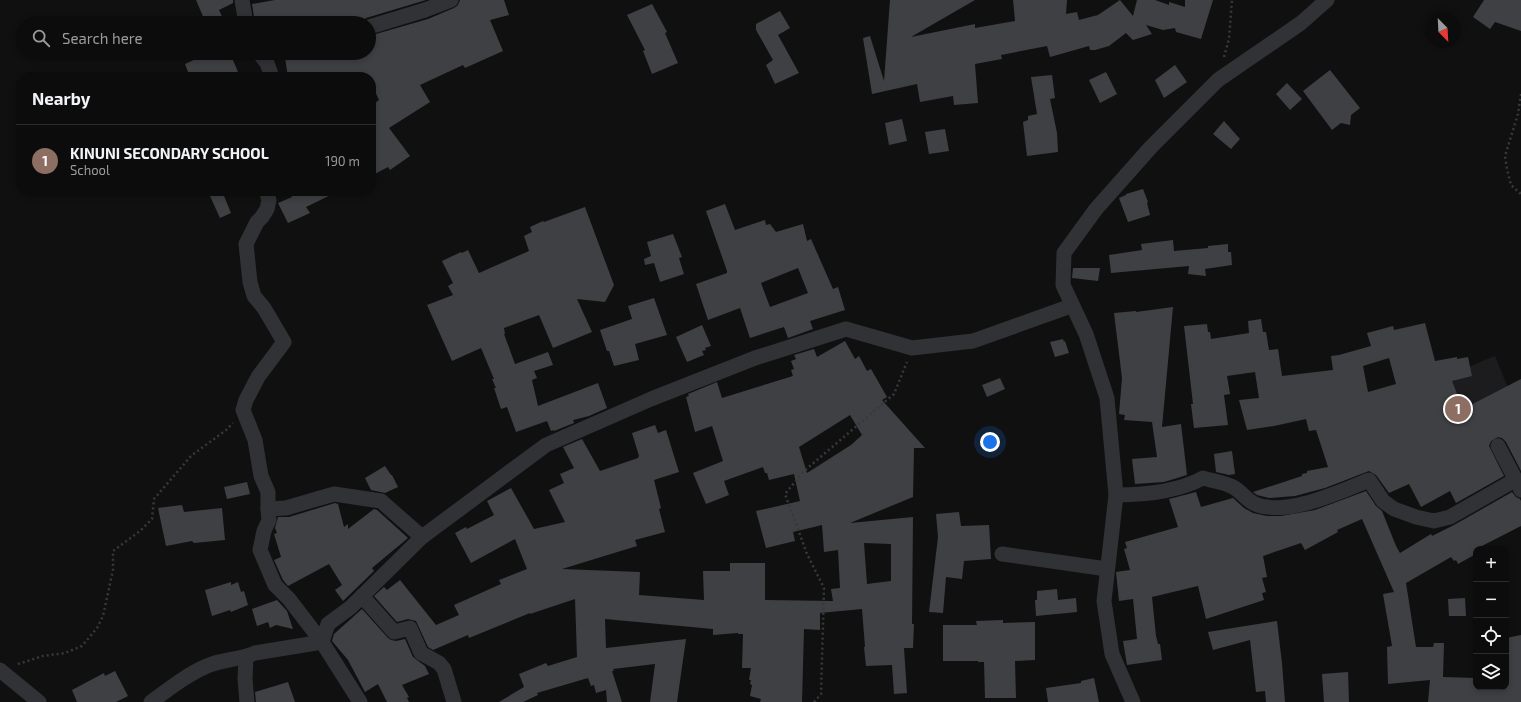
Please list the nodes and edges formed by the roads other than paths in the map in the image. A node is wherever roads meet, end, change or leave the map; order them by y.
1 (242, 0) edge
2 (451, 0) edge
3 (1327, 0) edge
4 (244, 16) edge
5 (376, 25) edge
6 (264, 60) edge
7 (270, 72) edge
8 (268, 196) edge
9 (1072, 306) junction
10 (1498, 446) dead end
11 (1518, 485) edge
12 (1116, 495) junction
13 (268, 509) junction
14 (422, 537) junction
15 (1002, 554) dead end
16 (1107, 569) junction
17 (362, 596) junction
18 (322, 642) junction
19 (246, 657) junction
20 (7, 668) edge
21 (39, 702) edge
22 (151, 702) edge
23 (247, 702) edge
24 (360, 702) edge
25 (454, 702) edge
26 (1133, 702) edge

1 - 4 street
2 - 5 street
3 - 9 street
6 - 7 street
8 - 13 street
9 - 12 street
9 - 14 street
10 - 11 street
11 - 12 street
12 - 16 street
13 - 14 street
13 - 18 street
14 - 17 street
15 - 16 street
16 - 26 street
17 - 18 street
17 - 25 street
18 - 19 street
18 - 24 street
19 - 22 street
19 - 23 street
20 - 21 street

